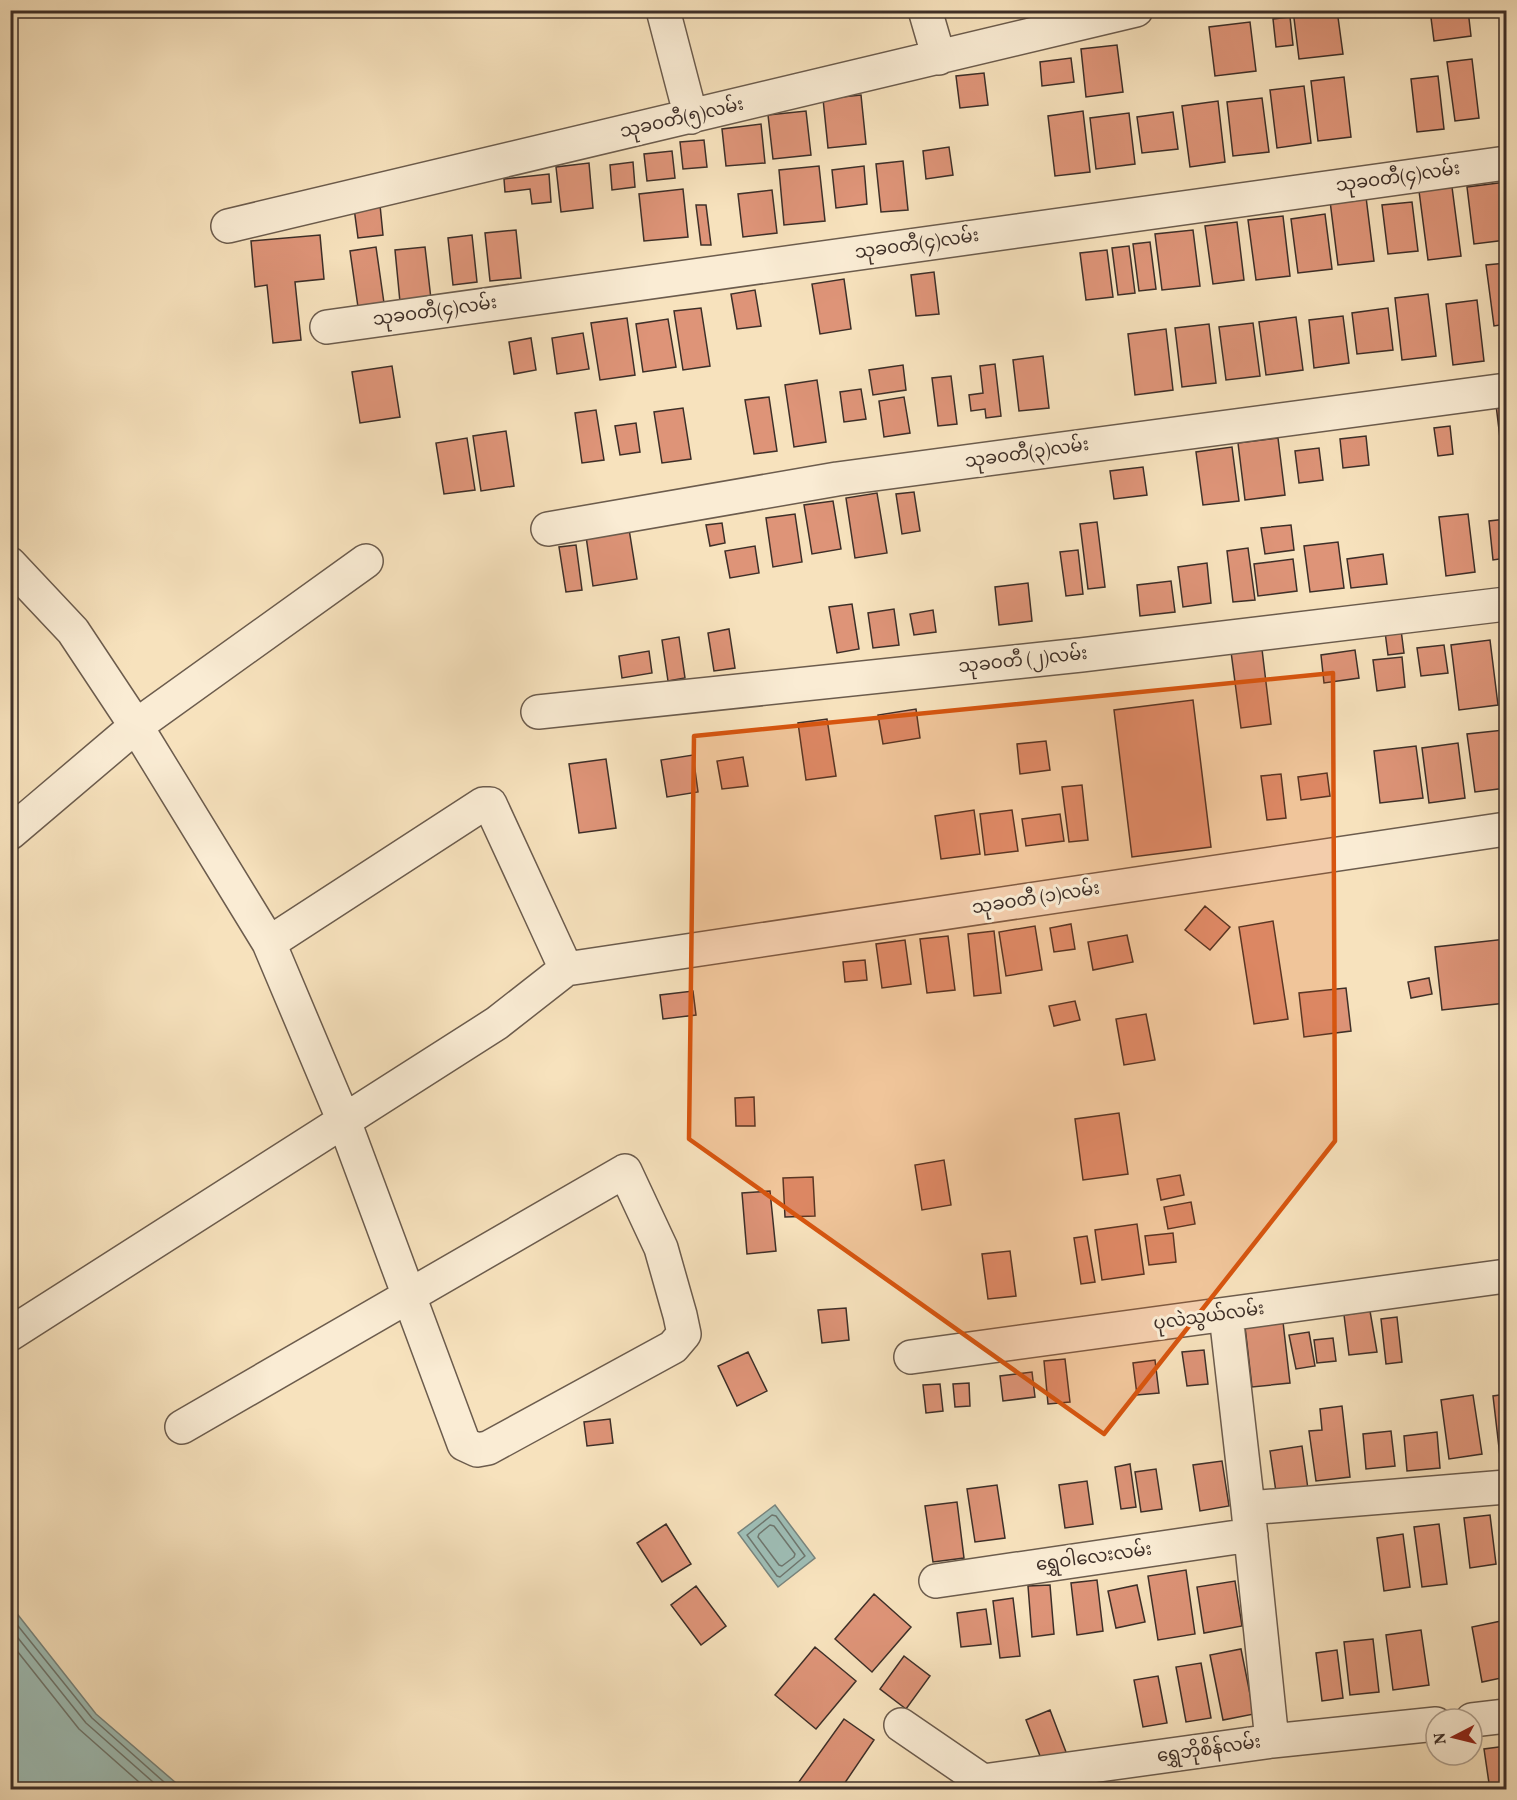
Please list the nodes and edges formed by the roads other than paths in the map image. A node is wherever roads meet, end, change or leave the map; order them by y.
1 (663, 10) edge
2 (924, 10) edge
3 (1136, 10) edge
4 (939, 58) junction
5 (691, 117) junction
6 (1506, 163) edge
7 (228, 226) dead end
8 (327, 327) dead end
9 (1506, 390) edge
10 (548, 529) dead end
11 (366, 561) dead end
12 (10, 564) edge
13 (1506, 604) edge
14 (538, 712) dead end
15 (136, 726) junction
16 (1506, 828) edge
17 (10, 833) edge
18 (269, 944) junction
19 (566, 969) junction
20 (344, 1121) junction
21 (1506, 1276) edge
22 (408, 1296) junction
23 (1226, 1315) junction
24 (10, 1334) edge
25 (911, 1357) dead end
26 (182, 1427) dead end
27 (1506, 1487) edge
28 (1250, 1522) junction
29 (936, 1581) dead end
30 (1506, 1716) edge
31 (1484, 1719) edge
32 (901, 1725) dead end
33 (1424, 1725) edge
34 (1272, 1741) junction
35 (989, 1785) edge

1 - 5 street
2 - 4 street
3 - 4 street, သုခဝတီ(၅)လမ်း
4 - 5 street, သုခဝတီ(၅)လမ်း
5 - 7 street, သုခဝတီ(၅)လမ်း
6 - 8 street, သုခဝတီ(၄)လမ်း
9 - 10 street, သုခဝတီ(၃)လမ်း
11 - 15 street
12 - 15 street
13 - 14 street, သုခဝတီ (၂)လမ်း
15 - 17 street
15 - 18 street
16 - 19 street, သုခဝတီ (၁)လမ်း
18 - 19 street
18 - 20 street
19 - 20 street
20 - 22 street
20 - 24 street
21 - 23 street, ပုလဲသွယ်လမ်း
22 - 22 street
22 - 26 street
23 - 25 street, ပုလဲသွယ်လမ်း
23 - 28 street
27 - 28 street, ရွှေဝါလေးလမ်း
28 - 29 street, ရွှေဝါလေးလမ်း
28 - 34 street
30 - 31 street
32 - 35 street
33 - 34 street, ရွှေဘိုစိန်လမ်း
34 - 35 street, ရွှေဘိုစိန်လမ်း

